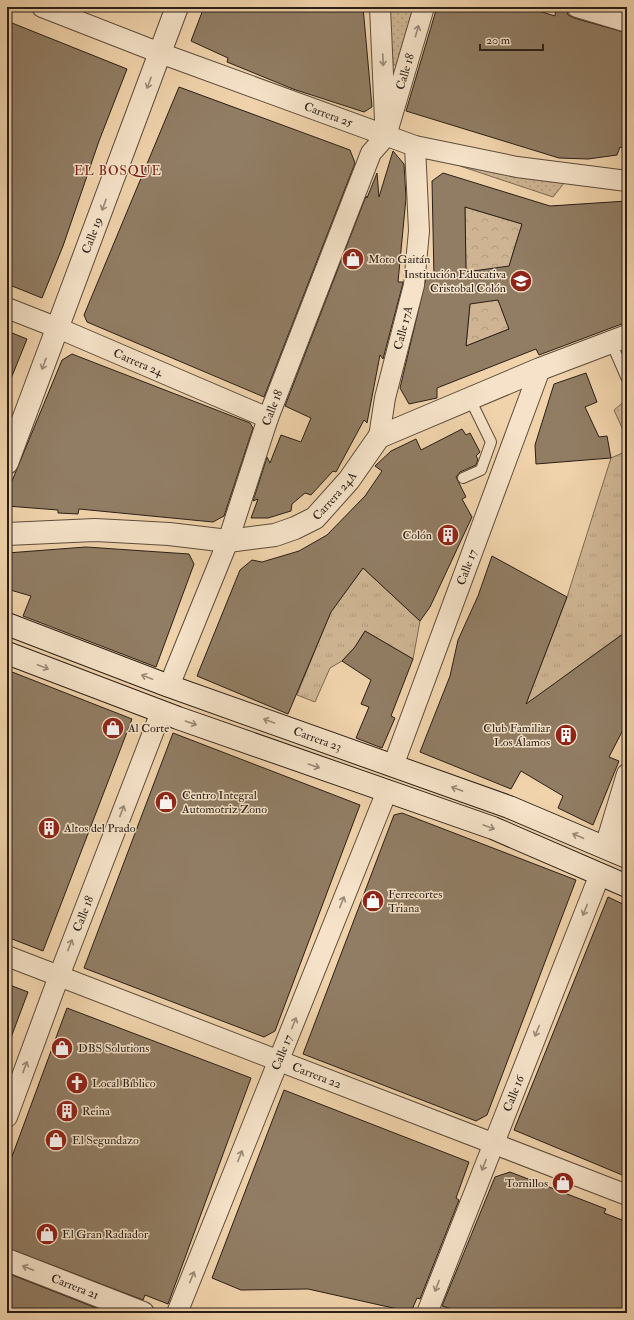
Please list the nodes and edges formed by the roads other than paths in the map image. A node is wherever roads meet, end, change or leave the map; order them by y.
1 (42, 7) edge
2 (177, 7) edge
3 (380, 7) edge
4 (424, 7) edge
5 (577, 7) edge
6 (627, 22) edge
7 (160, 53) junction
8 (386, 136) junction
9 (415, 146) junction
10 (627, 181) edge
11 (7, 308) edge
12 (58, 328) junction
13 (619, 339) edge
14 (540, 369) junction
15 (627, 379) edge
16 (470, 399) junction
17 (268, 418) junction
18 (379, 437) junction
19 (7, 463) edge
20 (463, 478) dead end
21 (7, 534) edge
22 (228, 541) junction
23 (7, 624) edge
24 (7, 652) edge
25 (169, 686) junction
26 (161, 712) junction
27 (393, 766) junction
28 (627, 774) edge
29 (387, 791) junction
30 (627, 828) edge
31 (605, 847) junction
32 (627, 857) edge
33 (600, 874) junction
34 (627, 886) edge
35 (7, 956) edge
36 (59, 976) junction
37 (279, 1061) junction
38 (7, 1117) edge
39 (492, 1143) junction
40 (627, 1195) edge
41 (7, 1260) edge
42 (143, 1313) edge
43 (177, 1313) edge
44 (426, 1313) edge

1 - 7 street, Carrera 25
2 - 7 main road, Calle 19
3 -> 8 street, Calle 18
8 -> 4 street, Calle 18
5 - 6 street
7 - 8 street, Carrera 25
7 -> 12 main road, Calle 19
8 - 9 street, Carrera 25
8 - 17 street, Calle 18
9 - 10 street, Carrera 25
9 - 18 street, Calle 17A
11 - 12 street, Carrera 24
12 - 17 street, Carrera 24
12 -> 19 main road, Calle 19
13 - 14 main road
13 - 15 lane
14 - 16 main road
14 - 27 street, Calle 17
16 - 18 main road
16 - 20 lane
17 - 22 street, Calle 18
18 - 22 main road, Carrera 24A
21 - 22 main road, Carrera 24A
22 - 25 street, Calle 18
25 -> 23 main road, Carrera 23
24 -> 26 main road
27 -> 25 main road, Carrera 23
26 -> 29 main road
36 -> 26 street, Calle 18
31 -> 27 main road, Carrera 23
28 - 31 street
29 -> 33 main road
37 -> 29 street, Calle 17
30 - 31 street
31 - 32 main road, Carrera 23
33 - 34 main road
33 -> 39 street, Calle 16
35 - 36 street, Carrera 22
36 - 37 street, Carrera 22
38 -> 36 street, Calle 18
37 - 39 street, Carrera 22
43 -> 37 street, Calle 17
39 - 40 street, Carrera 22
39 -> 44 street, Calle 16
42 -> 41 main road, Carrera 21

